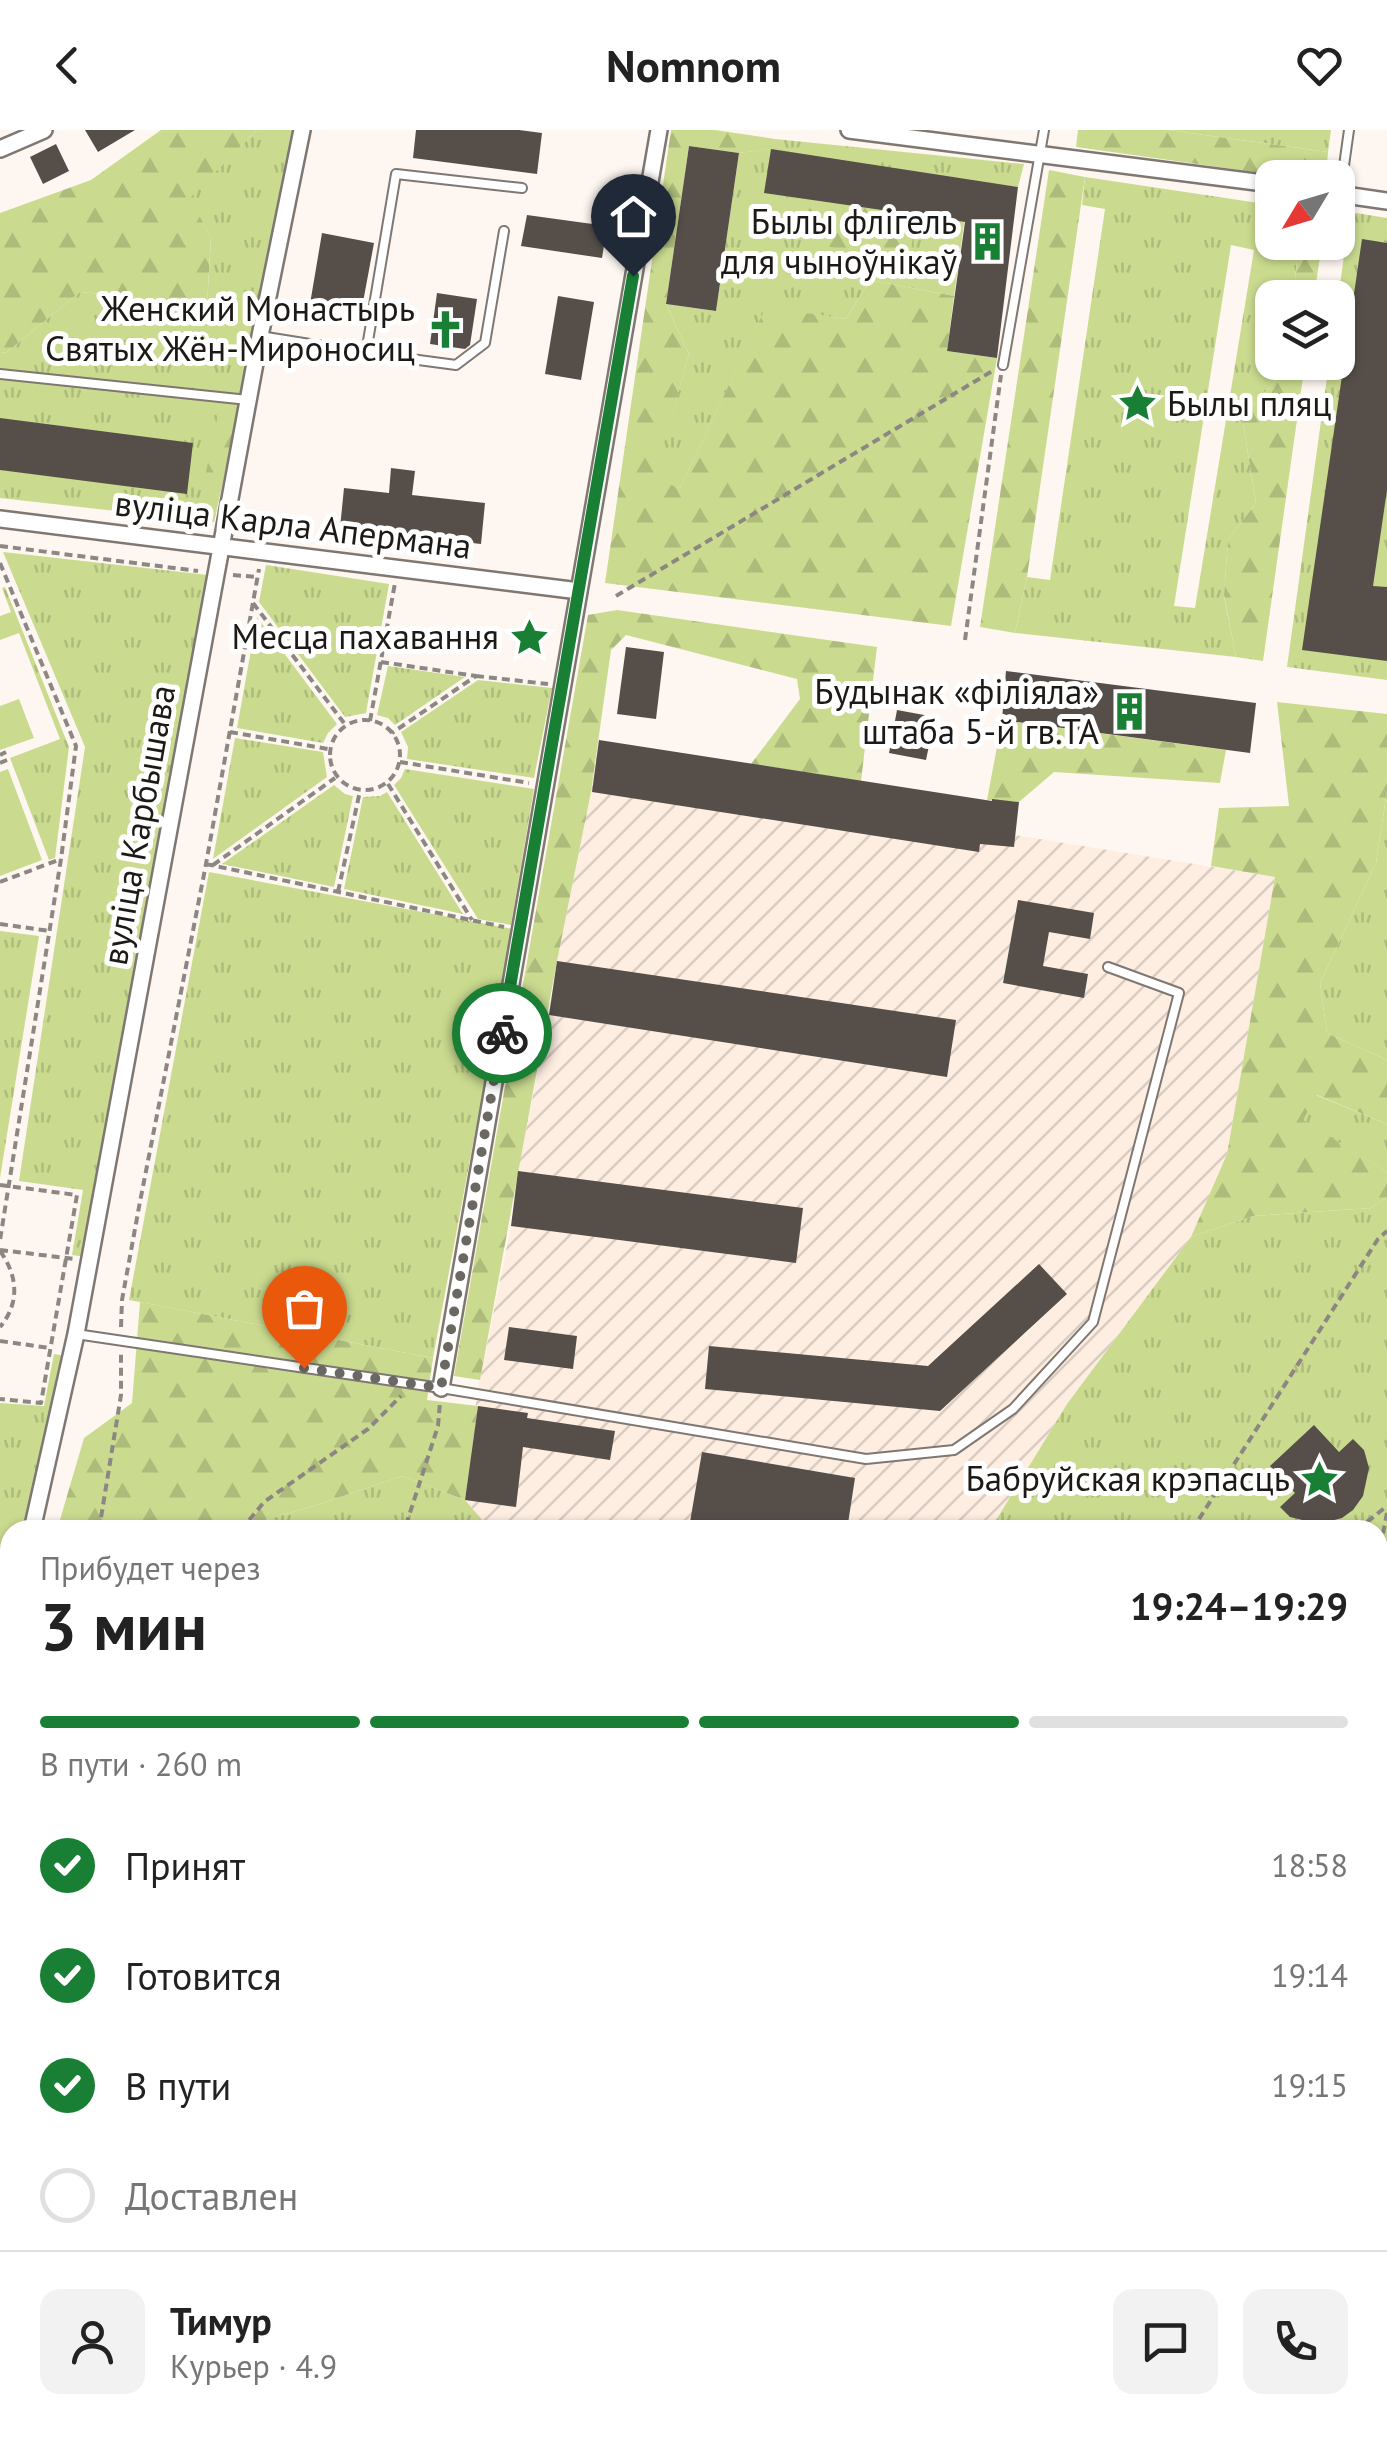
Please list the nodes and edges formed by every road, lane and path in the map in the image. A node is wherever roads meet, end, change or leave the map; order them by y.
1 (44, 130) edge
2 (302, 130) edge
3 (659, 130) edge
4 (849, 130) edge
5 (1044, 130) edge
6 (1350, 130) edge
7 (0, 149) edge
8 (1040, 154) junction
9 (1345, 160) edge
10 (1255, 182) edge
11 (522, 188) dead end
12 (1355, 196) edge
13 (1387, 201) edge
14 (504, 231) dead end
15 (260, 336) junction
16 (366, 353) junction
17 (1003, 366) junction
18 (0, 374) edge
19 (248, 400) junction
20 (0, 519) edge
21 (0, 546) edge
22 (220, 547) junction
23 (262, 552) junction
24 (0, 563) edge
25 (216, 574) junction
26 (258, 577) junction
27 (396, 580) dead end
28 (8, 582) junction
29 (0, 586) edge
30 (578, 591) junction
31 (616, 596) dead end
32 (254, 603) junction
33 (965, 640) dead end
34 (381, 662) junction
35 (476, 676) junction
36 (555, 685) dead end
37 (370, 721) junction
38 (345, 724) junction
39 (230, 732) junction
40 (392, 733) junction
41 (329, 749) junction
42 (400, 762) junction
43 (336, 777) junction
44 (387, 783) junction
45 (538, 784) dead end
46 (360, 791) junction
47 (62, 860) junction
48 (206, 864) junction
49 (213, 866) junction
50 (0, 882) edge
51 (338, 892) junction
52 (472, 920) junction
53 (0, 924) edge
54 (514, 929) dead end
55 (50, 931) junction
56 (1108, 967) dead end
57 (0, 1185) edge
58 (9, 1186) junction
59 (1387, 1231) edge
60 (0, 1240) edge
61 (0, 1250) edge
62 (66, 1258) junction
63 (90, 1263) junction
64 (0, 1327) edge
65 (76, 1334) junction
66 (0, 1341) edge
67 (121, 1341) junction
68 (50, 1348) junction
69 (413, 1384) junction
70 (441, 1388) junction
71 (0, 1399) edge
72 (34, 1520) edge
73 (100, 1520) edge
74 (249, 1520) edge
75 (408, 1520) edge
76 (1198, 1520) edge

1 - 7 street
2 - 15 street, вуліца Карбышава
3 - 30 street
4 - 8 street
5 - 8 lane
6 - 9 lane
8 - 10 street
8 - 17 lane
11 - 16 lane
12 - 13 street
14 - 16 lane
15 - 16 lane
15 - 19 street, вуліца Карбышава
17 - 31 path
17 - 33 path
18 - 19 lane
19 - 22 street, вуліца Карбышава
20 - 22 street, вуліца Карла Апермана
21 - 25 path
22 - 23 street, вуліца Карла Апермана
22 - 25 street, вуліца Карбышава
23 - 26 path
23 - 30 street, вуліца Карла Апермана
24 - 28 path
25 - 26 path
25 - 63 street, вуліца Карбышава
26 - 32 path
27 - 34 path
28 - 29 path
28 - 47 path
30 - 70 street
32 - 38 path
32 - 39 path
34 - 35 path
34 - 37 path
35 - 36 path
35 - 40 path
37 - 38 path
37 - 40 path
38 - 41 path
39 - 41 path
39 - 48 path
40 - 42 path
41 - 43 path
42 - 44 path
42 - 45 path
43 - 46 path
43 - 49 path
44 - 46 path
44 - 52 path
46 - 51 path
47 - 50 path
47 - 55 path
48 - 49 path
48 - 67 path
49 - 51 path
51 - 52 path
52 - 54 path
53 - 55 path
55 - 58 path
56 - 70 lane
57 - 58 path
58 - 60 path
58 - 62 path
59 - 76 path
61 - 62 path
61 - 64 path
62 - 63 path
62 - 68 path
63 - 65 street, вуліца Карбышава
65 - 67 lane
65 - 72 street, вуліца Карбышава
66 - 68 path
67 - 69 lane
67 - 73 path
68 - 71 path
69 - 70 lane
69 - 74 path
70 - 75 path

